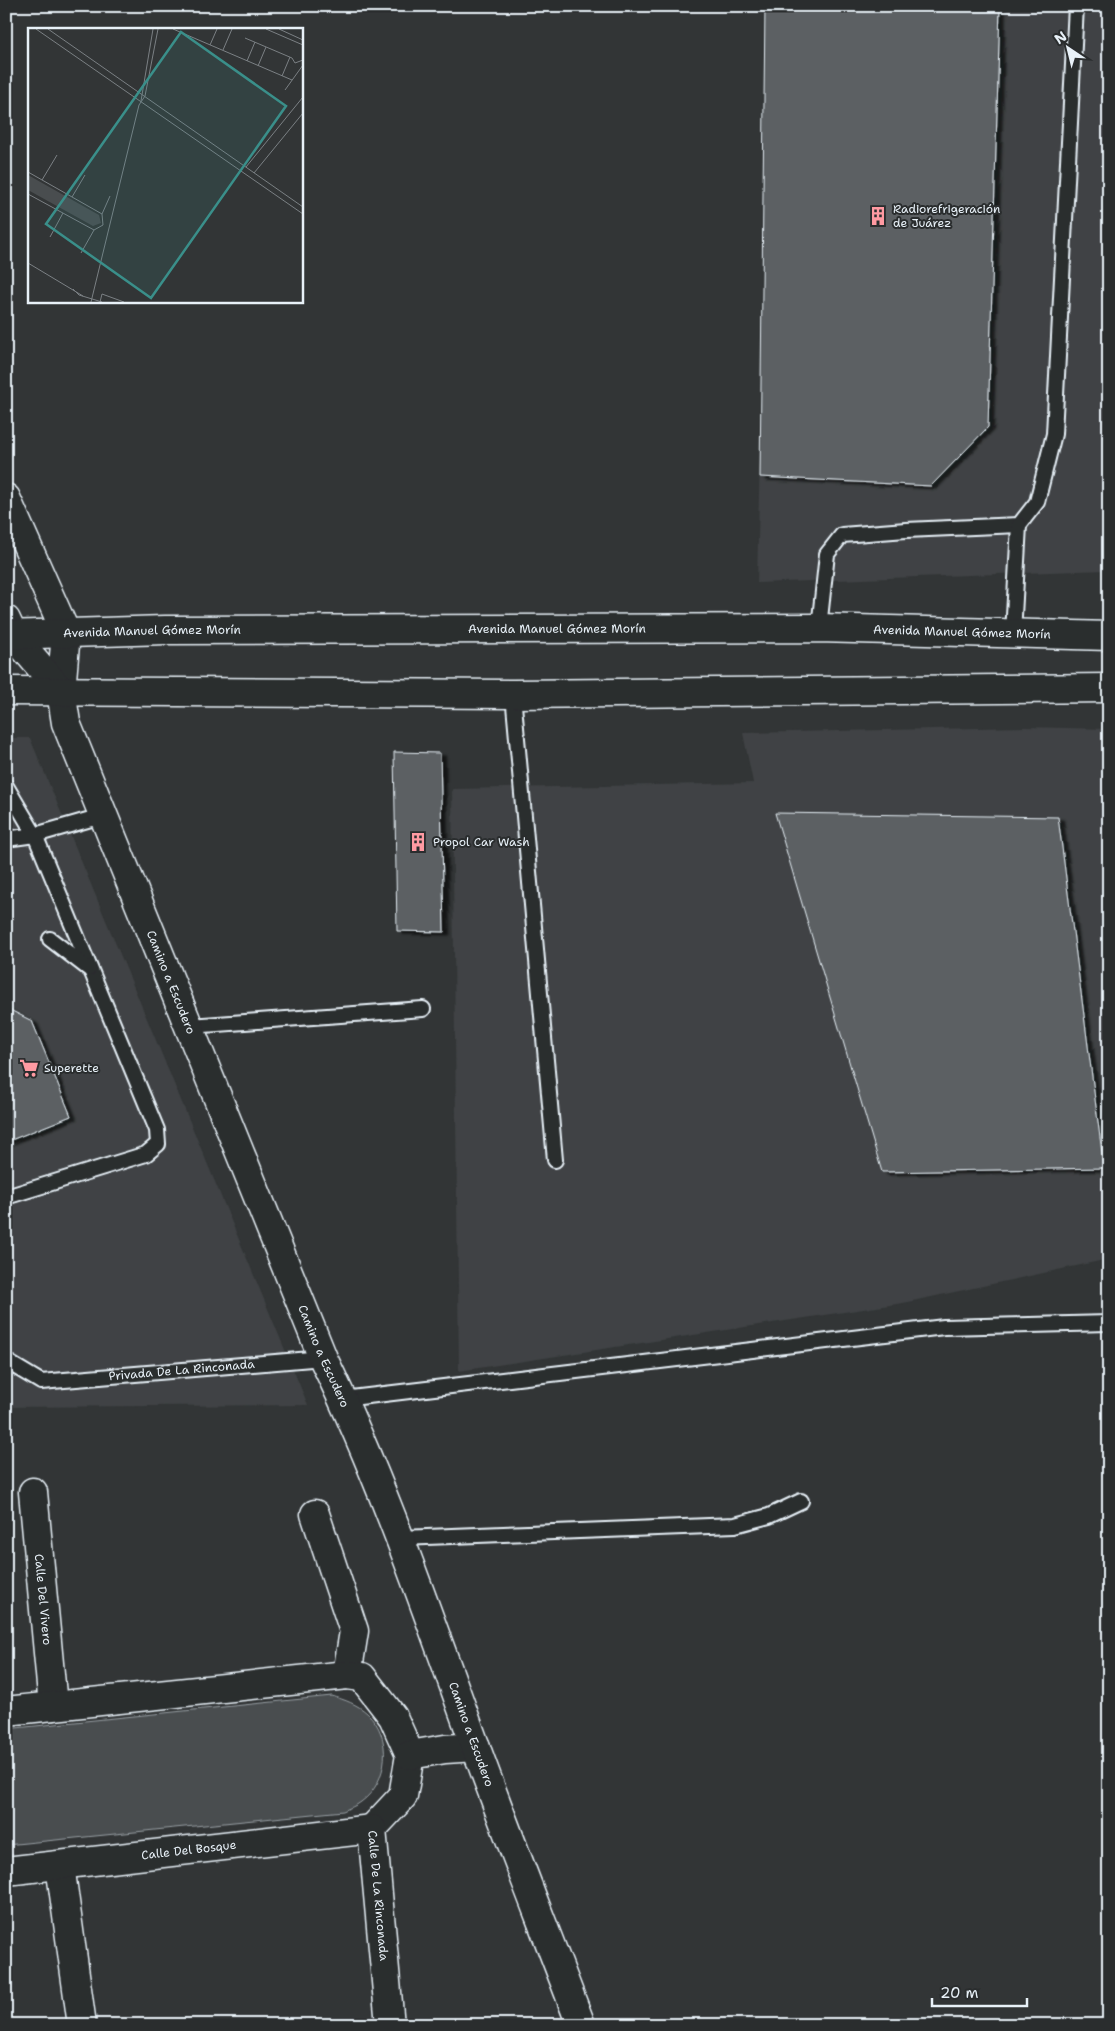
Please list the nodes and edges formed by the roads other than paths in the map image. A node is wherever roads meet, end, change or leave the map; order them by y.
1 (1076, 6) edge
2 (6, 498) edge
3 (1019, 525) junction
4 (819, 628) junction
5 (8, 630) edge
6 (66, 633) junction
7 (1013, 634) junction
8 (1109, 636) edge
9 (1109, 688) edge
10 (61, 691) junction
11 (6, 692) edge
12 (514, 694) junction
13 (6, 786) edge
14 (105, 815) junction
15 (35, 835) junction
16 (6, 839) edge
17 (50, 939) dead end
18 (91, 971) junction
19 (423, 1008) dead end
20 (190, 1026) junction
21 (555, 1160) dead end
22 (6, 1197) edge
23 (1109, 1323) edge
24 (324, 1358) junction
25 (6, 1360) edge
26 (343, 1399) junction
27 (33, 1492) dead end
28 (801, 1501) dead end
29 (315, 1514) dead end
30 (401, 1538) junction
31 (347, 1675) junction
32 (53, 1706) junction
33 (6, 1711) edge
34 (476, 1747) junction
35 (410, 1755) junction
36 (372, 1828) junction
37 (60, 1865) junction
38 (6, 1871) edge
39 (82, 2025) edge
40 (390, 2025) edge
41 (581, 2025) edge

1 - 3 lane
2 - 6 street, Camino a Escudero
3 - 4 lane
3 - 7 lane
4 - 6 street, Avenida Manuel Gómez Morín
4 - 7 street, Avenida Manuel Gómez Morín
5 - 6 street, Avenida Manuel Gómez Morín
5 - 10 street
6 - 10 street, Camino a Escudero
7 - 8 street, Avenida Manuel Gómez Morín
9 - 12 street
10 - 11 street
10 - 12 street
10 - 14 street, Camino a Escudero
12 - 21 lane
13 - 15 lane
14 - 15 lane
14 - 20 street, Camino a Escudero
15 - 16 lane
15 - 18 lane
17 - 18 lane
18 - 22 lane
19 - 20 lane
20 - 24 street, Camino a Escudero
23 - 26 lane
24 - 25 lane, Privada De La Rinconada
24 - 26 street, Camino a Escudero
26 - 30 street, Camino a Escudero
27 - 32 street, Calle Del Vivero
28 - 30 lane
29 - 31 street
30 - 34 street, Camino a Escudero
31 - 32 street
31 - 35 street
32 - 33 street
34 - 35 street
34 - 41 street, Camino a Escudero
35 - 36 street, Calle De La Rinconada
36 - 37 street, Calle Del Bosque
36 - 40 street, Calle De La Rinconada
37 - 38 street, Calle Del Bosque
37 - 39 street

